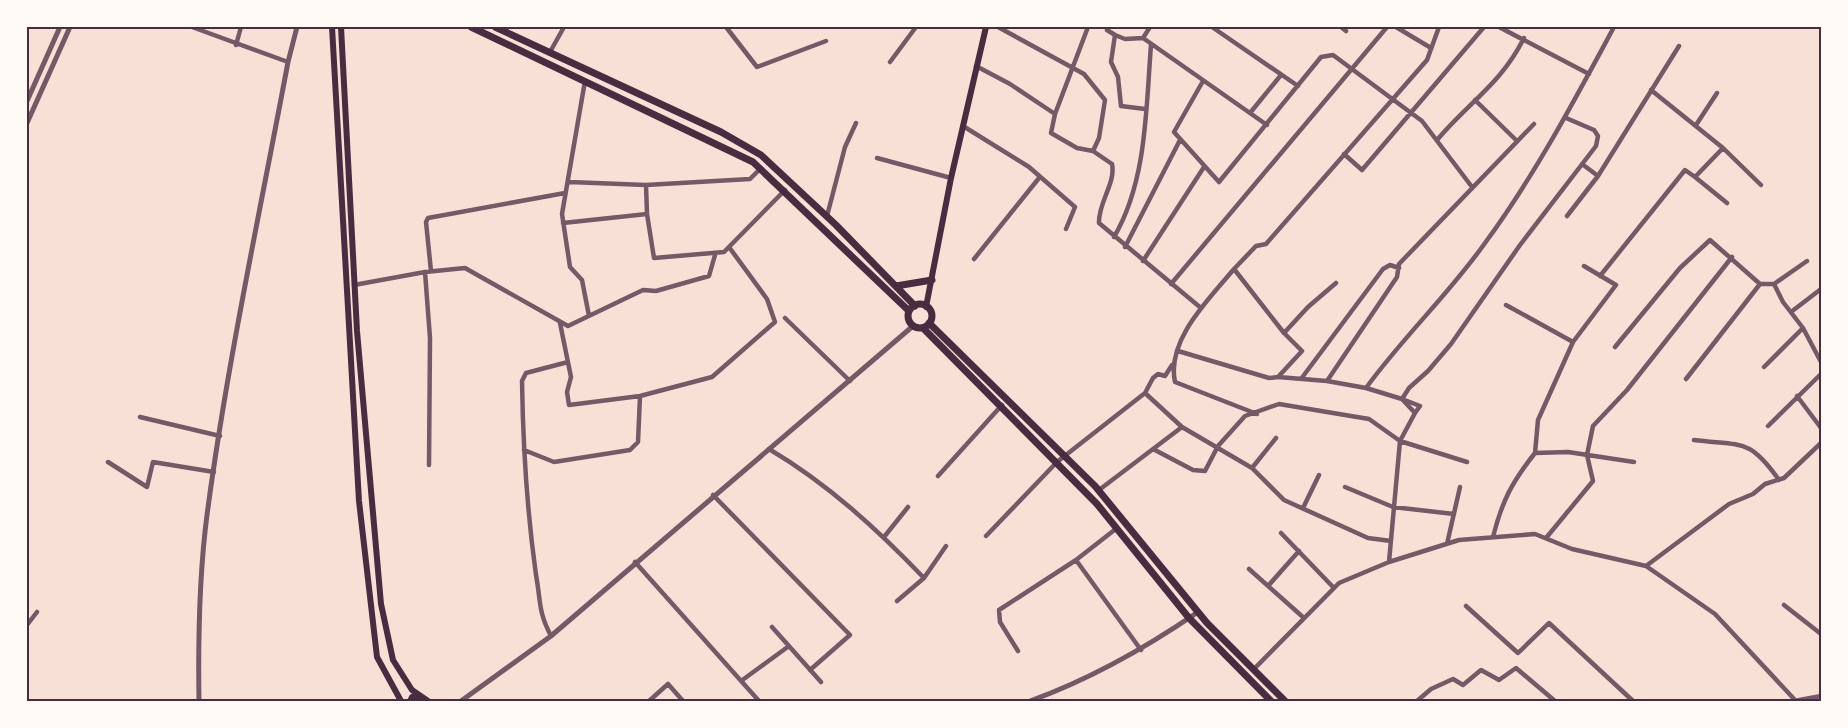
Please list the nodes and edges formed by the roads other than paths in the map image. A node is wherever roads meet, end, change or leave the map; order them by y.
1 (60, 27) edge
2 (70, 27) edge
3 (192, 27) edge
4 (241, 27) edge
5 (297, 27) edge
6 (332, 27) edge
7 (341, 27) edge
8 (471, 27) edge
9 (495, 27) edge
10 (564, 27) edge
11 (726, 27) edge
12 (916, 27) edge
13 (986, 27) edge
14 (998, 27) edge
15 (1088, 27) edge
16 (1150, 27) edge
17 (1212, 27) edge
18 (1341, 27) edge
19 (1387, 27) edge
20 (1396, 27) edge
21 (1439, 27) edge
22 (1475, 27) edge
23 (1499, 27) edge
24 (1614, 27) edge
25 (1482, 29) edge
26 (1107, 30) dead end
27 (1346, 31) dead end
28 (1115, 35) junction
29 (1143, 38) junction
30 (1524, 38) junction
31 (826, 41) dead end
32 (236, 45) junction
33 (1151, 45) junction
34 (1679, 46) dead end
35 (1431, 48) junction
36 (550, 52) junction
37 (288, 62) junction
38 (890, 63) dead end
39 (976, 65) junction
40 (1072, 67) junction
41 (1350, 69) junction
42 (1588, 74) junction
43 (1281, 75) junction
44 (585, 81) junction
45 (1203, 81) junction
46 (1298, 86) junction
47 (1651, 90) junction
48 (1717, 93) dead end
49 (1392, 99) junction
50 (1475, 100) junction
51 (27, 101) edge
52 (1145, 109) junction
53 (1411, 112) junction
54 (1250, 113) junction
55 (1055, 114) junction
56 (1566, 118) junction
57 (27, 123) edge
58 (856, 123) dead end
59 (1534, 124) dead end
60 (1267, 125) junction
61 (1696, 125) junction
62 (963, 126) junction
63 (1180, 140) junction
64 (1437, 140) junction
65 (1517, 141) junction
66 (1723, 148) junction
67 (1093, 151) junction
68 (1344, 154) junction
69 (877, 158) dead end
70 (1582, 164) junction
71 (1204, 167) junction
72 (761, 168) junction
73 (1598, 176) junction
74 (1695, 177) junction
75 (951, 178) junction
76 (1039, 178) junction
77 (569, 182) junction
78 (646, 185) junction
79 (1761, 185) dead end
80 (1472, 187) junction
81 (784, 190) junction
82 (565, 193) junction
83 (1727, 203) dead end
84 (647, 214) junction
85 (827, 216) junction
86 (1567, 216) dead end
87 (563, 223) junction
88 (1066, 229) dead end
89 (1114, 237) junction
90 (729, 247) junction
91 (1125, 247) junction
92 (715, 255) junction
93 (1732, 257) junction
94 (974, 259) dead end
95 (1143, 261) junction
96 (1807, 261) dead end
97 (1584, 266) dead end
98 (1399, 268) junction
99 (1234, 269) junction
100 (431, 271) junction
101 (425, 272) junction
102 (1600, 276) junction
103 (932, 280) junction
104 (1336, 283) dead end
105 (1171, 284) junction
106 (1760, 284) junction
107 (1774, 284) junction
108 (354, 285) junction
109 (896, 286) junction
110 (1821, 289) edge
111 (1506, 305) dead end
112 (926, 307) junction
113 (1201, 308) junction
114 (912, 309) junction
115 (1791, 312) junction
116 (589, 316) junction
117 (785, 318) dead end
118 (560, 323) junction
119 (926, 325) junction
120 (913, 326) junction
121 (1803, 328) junction
122 (1284, 333) junction
123 (1573, 342) junction
124 (1615, 347) dead end
125 (1178, 351) junction
126 (568, 362) junction
127 (1821, 362) edge
128 (1172, 365) junction
129 (1764, 367) dead end
130 (1821, 374) edge
131 (1278, 377) junction
132 (1686, 379) dead end
133 (1301, 380) junction
134 (850, 381) junction
135 (1327, 381) junction
136 (1366, 388) junction
137 (1145, 393) junction
138 (640, 396) junction
139 (1797, 396) junction
140 (1402, 399) junction
141 (1002, 405) junction
142 (1257, 414) junction
143 (140, 417) dead end
144 (1768, 426) dead end
145 (1182, 427) junction
146 (1821, 428) edge
147 (220, 436) junction
148 (1276, 438) dead end
149 (1694, 440) dead end
150 (1400, 441) junction
151 (1821, 443) edge
152 (1218, 446) junction
153 (769, 449) junction
154 (1153, 449) junction
155 (524, 450) junction
156 (1535, 453) junction
157 (1587, 454) junction
158 (1064, 456) junction
159 (108, 462) dead end
160 (1057, 462) junction
161 (1467, 462) dead end
162 (1634, 462) dead end
163 (429, 465) dead end
164 (1252, 468) junction
165 (214, 472) junction
166 (1319, 475) dead end
167 (938, 476) dead end
168 (1779, 480) junction
169 (1345, 487) dead end
170 (1460, 487) dead end
171 (1099, 490) junction
172 (713, 495) junction
173 (908, 507) dead end
174 (1393, 507) junction
175 (1303, 508) junction
176 (1454, 514) junction
177 (1117, 528) junction
178 (1281, 533) dead end
179 (986, 536) dead end
180 (884, 537) junction
181 (1493, 537) junction
182 (1546, 538) junction
183 (1391, 541) junction
184 (1447, 544) junction
185 (946, 546) dead end
186 (1299, 551) junction
187 (1076, 560) junction
188 (635, 562) junction
189 (1389, 562) junction
190 (1647, 566) junction
191 (1249, 569) dead end
192 (924, 578) junction
193 (1268, 586) junction
194 (1334, 588) junction
195 (897, 601) dead end
196 (1784, 605) dead end
197 (1467, 606) dead end
198 (37, 612) dead end
199 (1198, 612) junction
200 (1189, 618) junction
201 (1304, 618) junction
202 (27, 625) edge
203 (772, 627) dead end
204 (1821, 634) edge
205 (551, 636) junction
206 (789, 646) junction
207 (1142, 650) junction
208 (1018, 651) dead end
209 (810, 670) junction
210 (1252, 670) junction
211 (741, 681) junction
212 (821, 682) dead end
213 (420, 696) junction
214 (1821, 696) edge
215 (1265, 699) edge
216 (1795, 700) edge
217 (199, 701) edge
218 (401, 701) edge
219 (410, 701) edge
220 (428, 701) edge
221 (462, 701) edge
222 (649, 701) edge
223 (683, 701) edge
224 (759, 701) edge
225 (1030, 701) edge
226 (1285, 701) edge
227 (1418, 701) edge
228 (1555, 701) edge
229 (1633, 701) edge

1 - 51 street
2 - 57 street
3 - 32 street
4 - 32 street
5 - 37 street
6 - 218 main road
7 - 108 main road
8 - 44 main road
9 - 36 main road
10 - 36 street
11 - 31 street
12 - 38 street
13 - 39 main road
14 - 40 street
15 - 40 street
16 - 29 street
17 - 43 street
18 - 27 street
19 - 41 street
20 - 35 street
21 - 35 street
22 - 25 street
23 - 30 street
24 - 42 street
25 - 53 street
26 - 28 street
28 - 29 street
28 - 52 street
29 - 33 street
30 - 42 street
30 - 50 street
32 - 37 street
33 - 45 street
33 - 52 street
34 - 47 street
35 - 49 street
36 - 85 main road
37 - 147 street
39 - 55 street
39 - 62 main road
40 - 55 street
40 - 67 street
41 - 46 street
41 - 49 street
41 - 105 street
42 - 56 street
43 - 46 street
43 - 54 street
44 - 72 main road
44 - 77 street
45 - 54 street
45 - 63 street
46 - 60 street
47 - 61 street
47 - 73 street
48 - 61 street
49 - 53 street
49 - 68 street
50 - 64 street
50 - 65 street
52 - 89 street
53 - 64 street
53 - 68 street
54 - 60 street
55 - 67 street
56 - 70 street
56 - 136 street
58 - 85 street
59 - 65 street
60 - 71 street
61 - 66 street
62 - 75 main road
62 - 76 street
63 - 71 street
63 - 91 street
64 - 80 street
65 - 80 street
66 - 74 street
66 - 79 street
67 - 89 street
68 - 99 street
69 - 75 street
70 - 73 street
70 - 140 street
71 - 95 street
72 - 78 street
72 - 81 main road
73 - 86 street
74 - 83 street
74 - 102 street
75 - 103 main road
76 - 88 street
76 - 94 street
77 - 78 street
77 - 82 street
78 - 84 street
80 - 98 street
81 - 90 street
81 - 114 main road
82 - 87 street
82 - 100 street
84 - 87 street
84 - 92 street
85 - 109 main road
87 - 116 street
89 - 91 street
90 - 92 street
90 - 138 street
91 - 95 street
92 - 116 street
93 - 106 street
93 - 124 street
93 - 157 street
95 - 105 street
96 - 107 street
97 - 102 street
98 - 133 street
98 - 135 street
99 - 113 street
99 - 122 street
100 - 101 street
100 - 118 street
101 - 108 street
101 - 163 street
102 - 123 street
103 - 109 main road
103 - 112 main road
104 - 122 street
105 - 113 street
106 - 107 street
106 - 132 street
107 - 115 street
108 - 213 main road
109 - 114 main road
110 - 115 street
111 - 123 street
112 - 114 main road
112 - 119 main road
113 - 125 street
114 - 120 main road
115 - 121 street
116 - 118 street
117 - 134 street
118 - 126 street
119 - 120 main road
119 - 141 main road
119 - 158 main road
120 - 134 street
121 - 127 street
121 - 129 street
122 - 131 street
123 - 156 street
125 - 128 street
125 - 131 street
126 - 138 street
126 - 155 street
128 - 137 street
128 - 142 street
130 - 139 street
131 - 133 street
133 - 135 street
134 - 153 street
135 - 136 street
136 - 140 street
137 - 145 street
137 - 158 street
138 - 155 street
139 - 144 street
139 - 146 street
140 - 150 street
141 - 160 main road
141 - 167 street
142 - 150 street
142 - 152 street
143 - 147 street
145 - 152 street
145 - 154 street
147 - 165 street
148 - 164 street
149 - 168 street
150 - 161 street
150 - 174 street
151 - 168 street
152 - 154 street
152 - 164 street
153 - 172 street
153 - 180 street
154 - 171 street
155 - 205 street
156 - 157 street
156 - 181 street
157 - 162 street
157 - 182 street
158 - 160 street
158 - 171 main road
159 - 165 street
160 - 177 main road
160 - 179 street
164 - 175 street
165 - 217 street
166 - 175 street
168 - 190 street
169 - 174 street
170 - 176 street
171 - 199 main road
172 - 188 street
172 - 209 street
173 - 180 street
174 - 176 street
174 - 183 street
175 - 183 street
176 - 184 street
177 - 187 street
177 - 200 main road
178 - 186 street
180 - 192 street
181 - 182 street
181 - 184 street
182 - 190 street
183 - 189 street
184 - 189 street
185 - 192 street
186 - 193 street
186 - 194 street
187 - 207 street
187 - 208 street
188 - 205 street
188 - 211 street
189 - 194 street
190 - 216 street
191 - 193 street
192 - 195 street
193 - 201 street
194 - 201 street
196 - 204 street
197 - 229 street
198 - 202 street
199 - 200 street
199 - 210 main road
200 - 207 street
200 - 215 main road
201 - 210 street
203 - 206 street
205 - 221 street
206 - 209 street
206 - 211 street
207 - 225 street
209 - 212 street
210 - 226 main road
211 - 224 street
213 - 219 main road
213 - 220 main road
214 - 216 street
222 - 223 street
227 - 228 street

